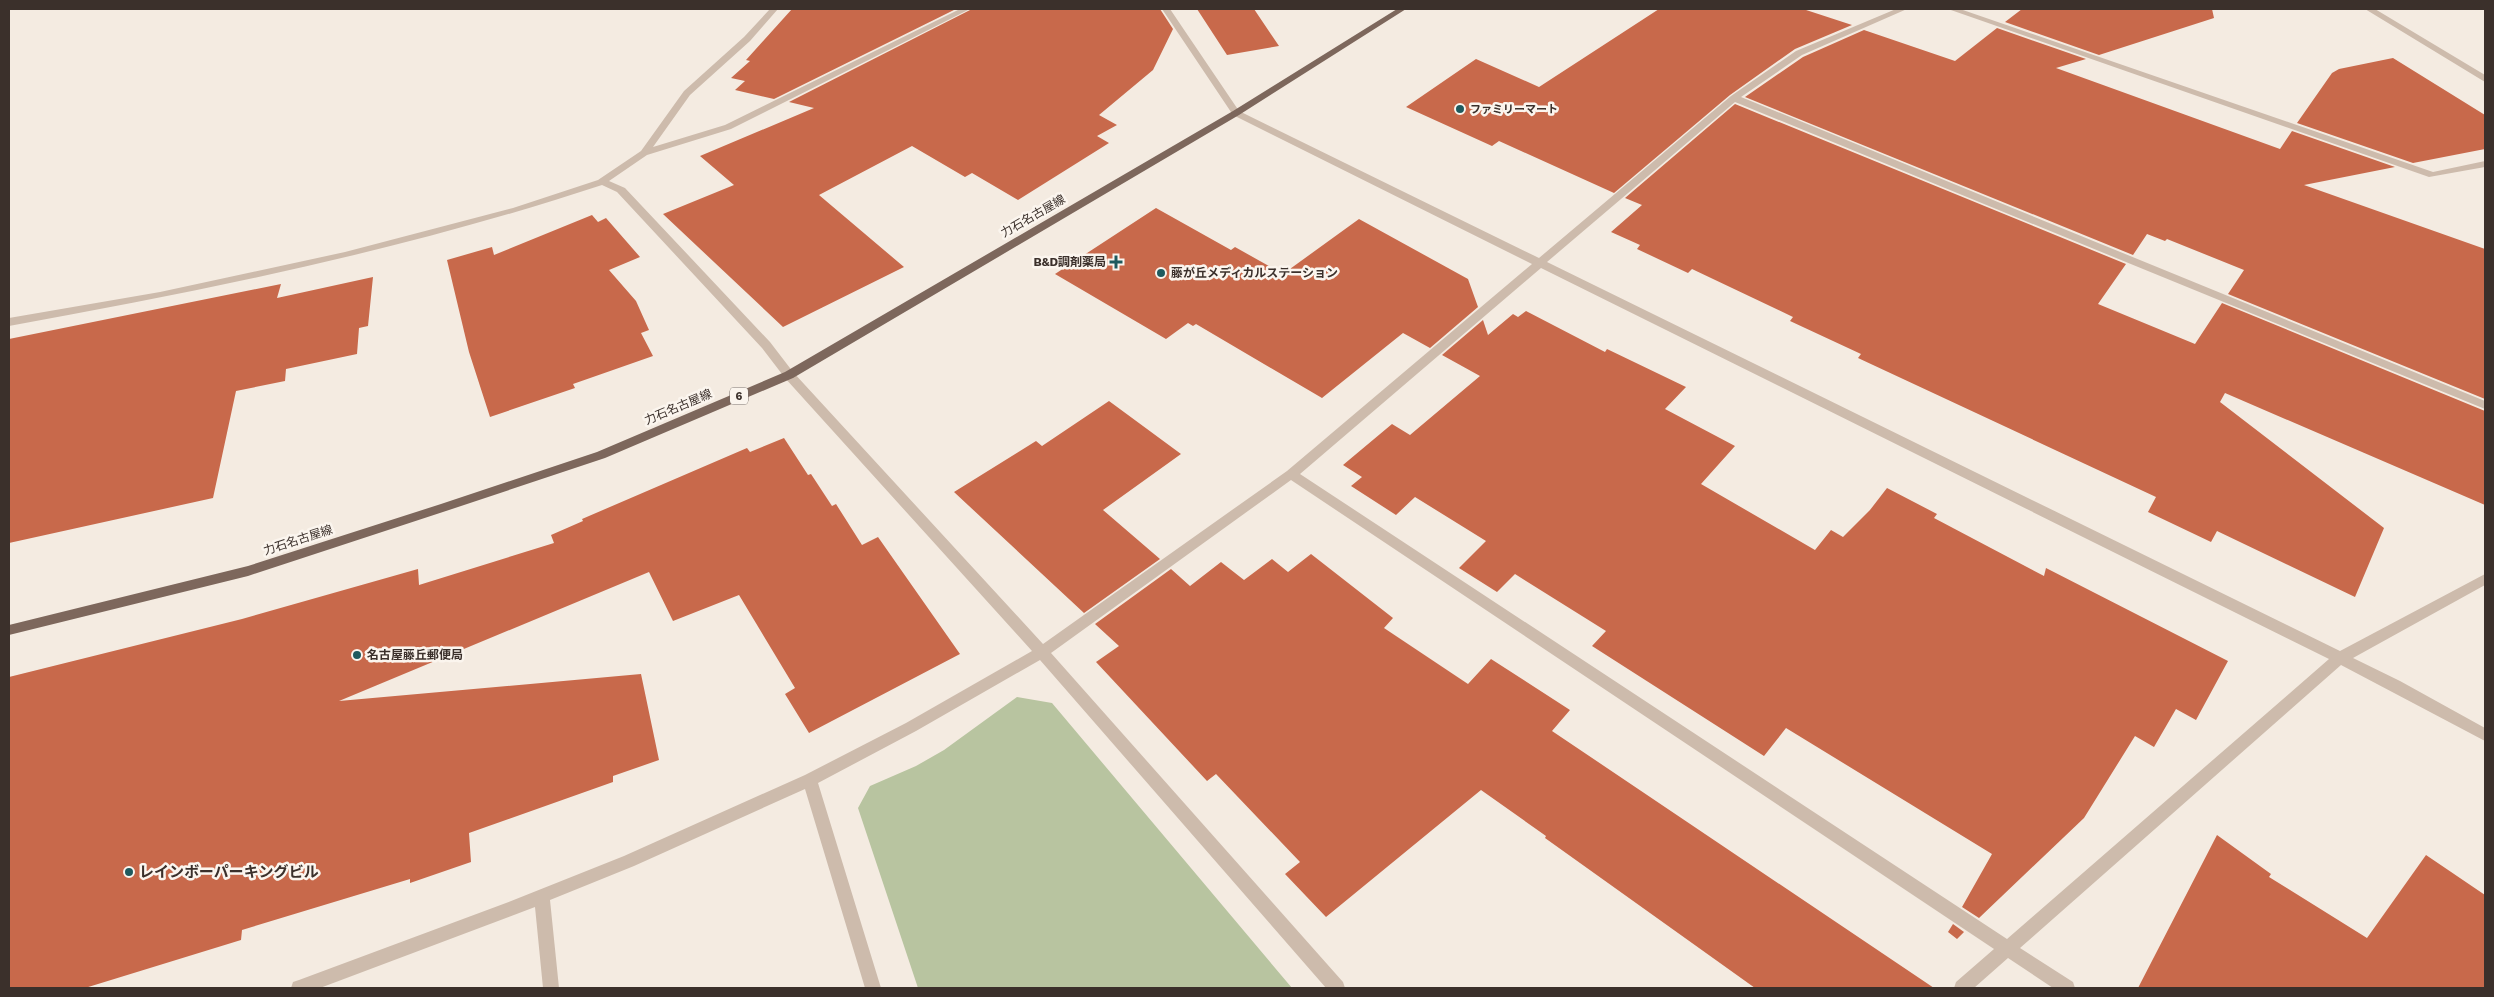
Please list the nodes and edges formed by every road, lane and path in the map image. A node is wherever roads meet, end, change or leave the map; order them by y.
1 (774, 9) edge
2 (966, 9) edge
3 (1166, 9) edge
4 (1402, 9) edge
5 (1904, 9) edge
6 (1952, 9) edge
7 (2369, 9) edge
8 (2485, 79) edge
9 (1734, 98) junction
10 (1236, 113) junction
11 (644, 153) junction
12 (2485, 164) edge
13 (602, 182) junction
14 (1539, 264) junction
15 (9, 322) edge
16 (789, 375) junction
17 (2485, 405) edge
18 (1291, 474) junction
19 (2485, 580) edge
20 (9, 630) edge
21 (1042, 652) junction
22 (2340, 658) junction
23 (2485, 735) edge
24 (810, 780) junction
25 (542, 896) junction
26 (2005, 949) junction
27 (299, 988) edge
28 (551, 988) edge
29 (873, 988) edge
30 (1337, 988) edge
31 (1962, 988) edge
32 (2067, 988) edge

1 - 11 street
2 - 11 street
3 - 10 street
4 - 10 main road, 力石名古屋線 / 6
5 - 9 street
6 - 12 street
7 - 8 street
9 - 14 street
9 - 17 street
10 - 14 street
10 - 16 main road, 力石名古屋線 / 6
11 - 13 street
13 - 15 street
13 - 16 street
14 - 18 street
14 - 22 street
16 - 20 main road, 力石名古屋線 / 6
16 - 21 street
18 - 21 street
18 - 26 street
19 - 22 street
21 - 24 street
21 - 30 street
22 - 23 street
22 - 26 street
24 - 25 street
24 - 29 street
25 - 27 street
25 - 28 street
26 - 31 street
26 - 32 street

